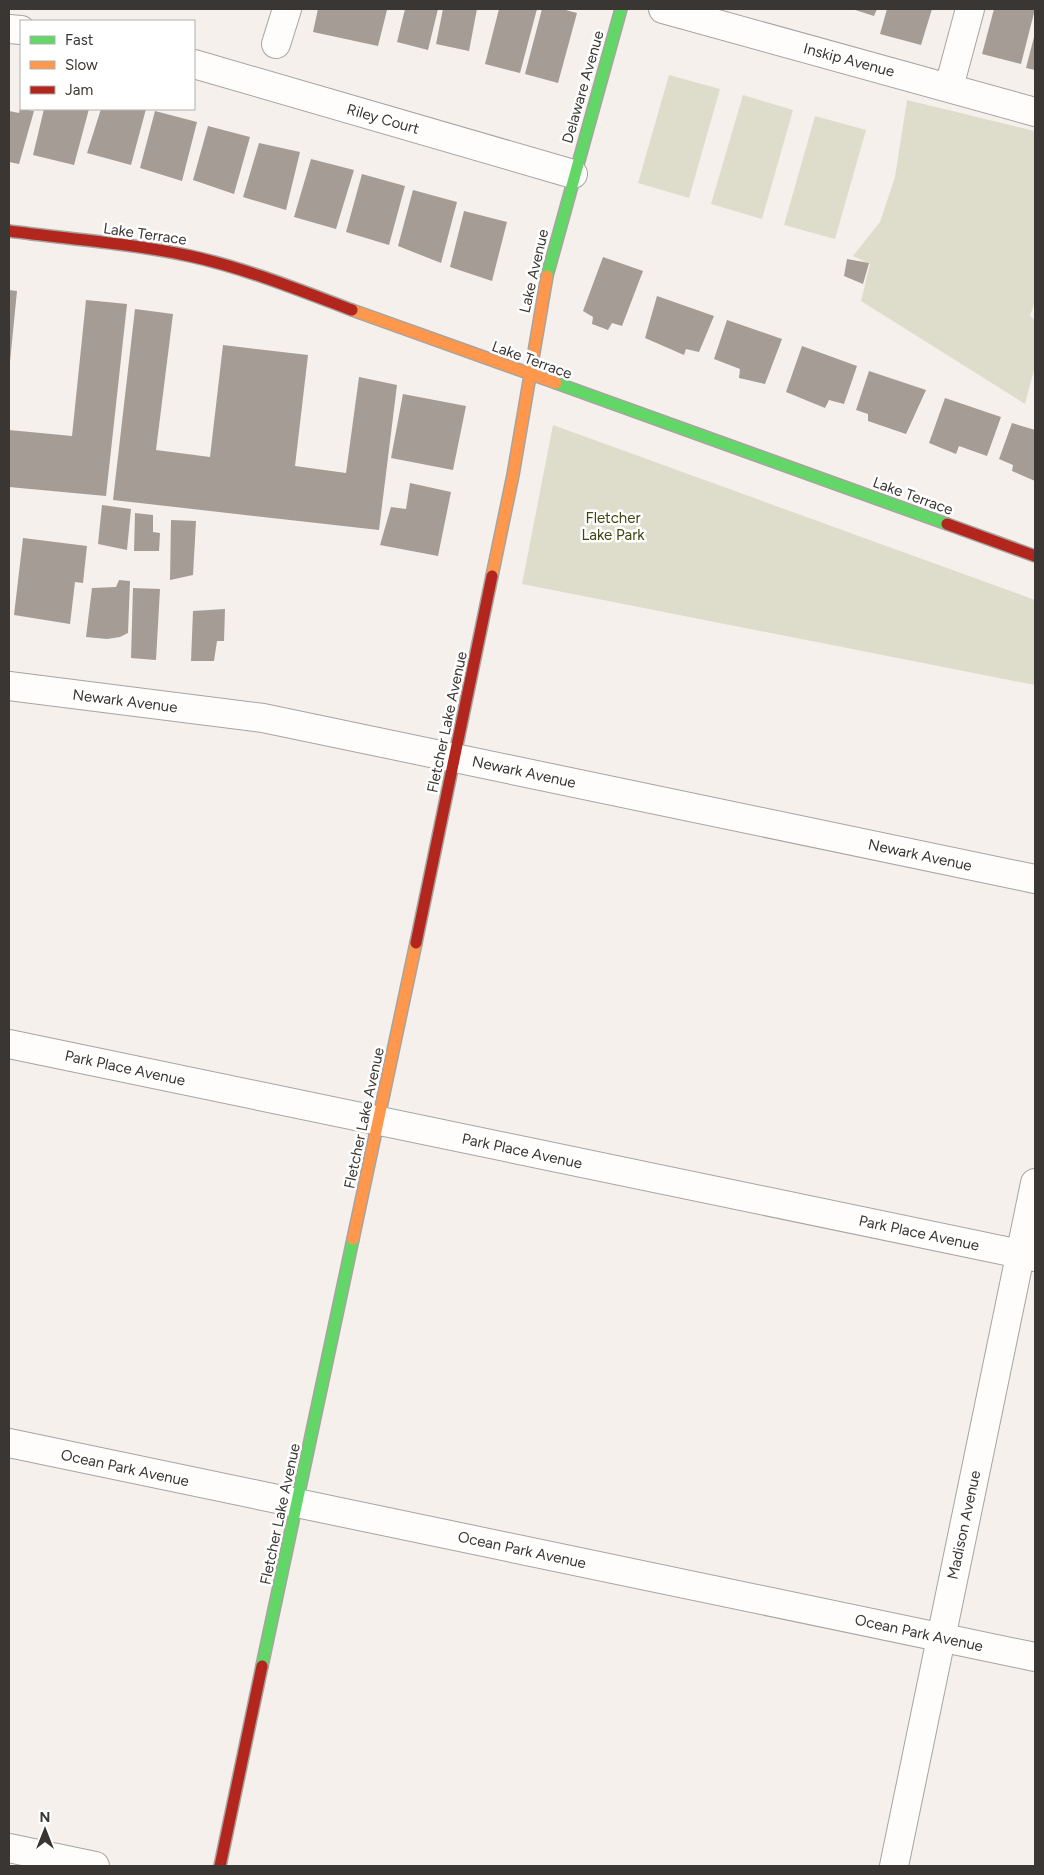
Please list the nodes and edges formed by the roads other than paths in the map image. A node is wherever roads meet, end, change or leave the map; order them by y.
1 (287, 9) edge
2 (621, 9) edge
3 (663, 9) edge
4 (970, 9) edge
5 (276, 44) dead end
6 (195, 64) edge
7 (949, 87) junction
8 (1035, 112) edge
9 (573, 174) junction
10 (9, 231) edge
11 (529, 375) junction
12 (1035, 556) edge
13 (9, 686) edge
14 (455, 758) junction
15 (1035, 879) edge
16 (9, 1044) edge
17 (379, 1121) junction
18 (1035, 1184) edge
19 (1028, 1256) edge
20 (9, 1443) edge
21 (298, 1504) junction
22 (940, 1637) junction
23 (1035, 1657) edge
24 (9, 1848) edge
25 (95, 1866) edge
26 (220, 1866) edge
27 (894, 1866) edge

1 - 5 street
2 - 9 street, Delaware Avenue
3 - 7 street, Inskip Avenue
4 - 7 street
6 - 9 street, Riley Court
7 - 8 street, Inskip Avenue
9 - 11 street, Lake Avenue
10 - 11 street, Lake Terrace
11 - 12 street, Lake Terrace
11 - 14 street, Fletcher Lake Avenue
13 - 14 street, Newark Avenue
14 - 15 street, Newark Avenue
14 - 17 street, Fletcher Lake Avenue
16 - 17 street, Park Place Avenue
17 - 19 street, Park Place Avenue
17 - 21 street, Fletcher Lake Avenue
18 - 19 street, Madison Avenue
19 - 22 street, Madison Avenue
20 - 21 street, Ocean Park Avenue
21 - 22 street, Ocean Park Avenue
21 - 26 street, Fletcher Lake Avenue
22 - 23 street, Ocean Park Avenue
22 - 27 street, Madison Avenue
24 - 25 street

